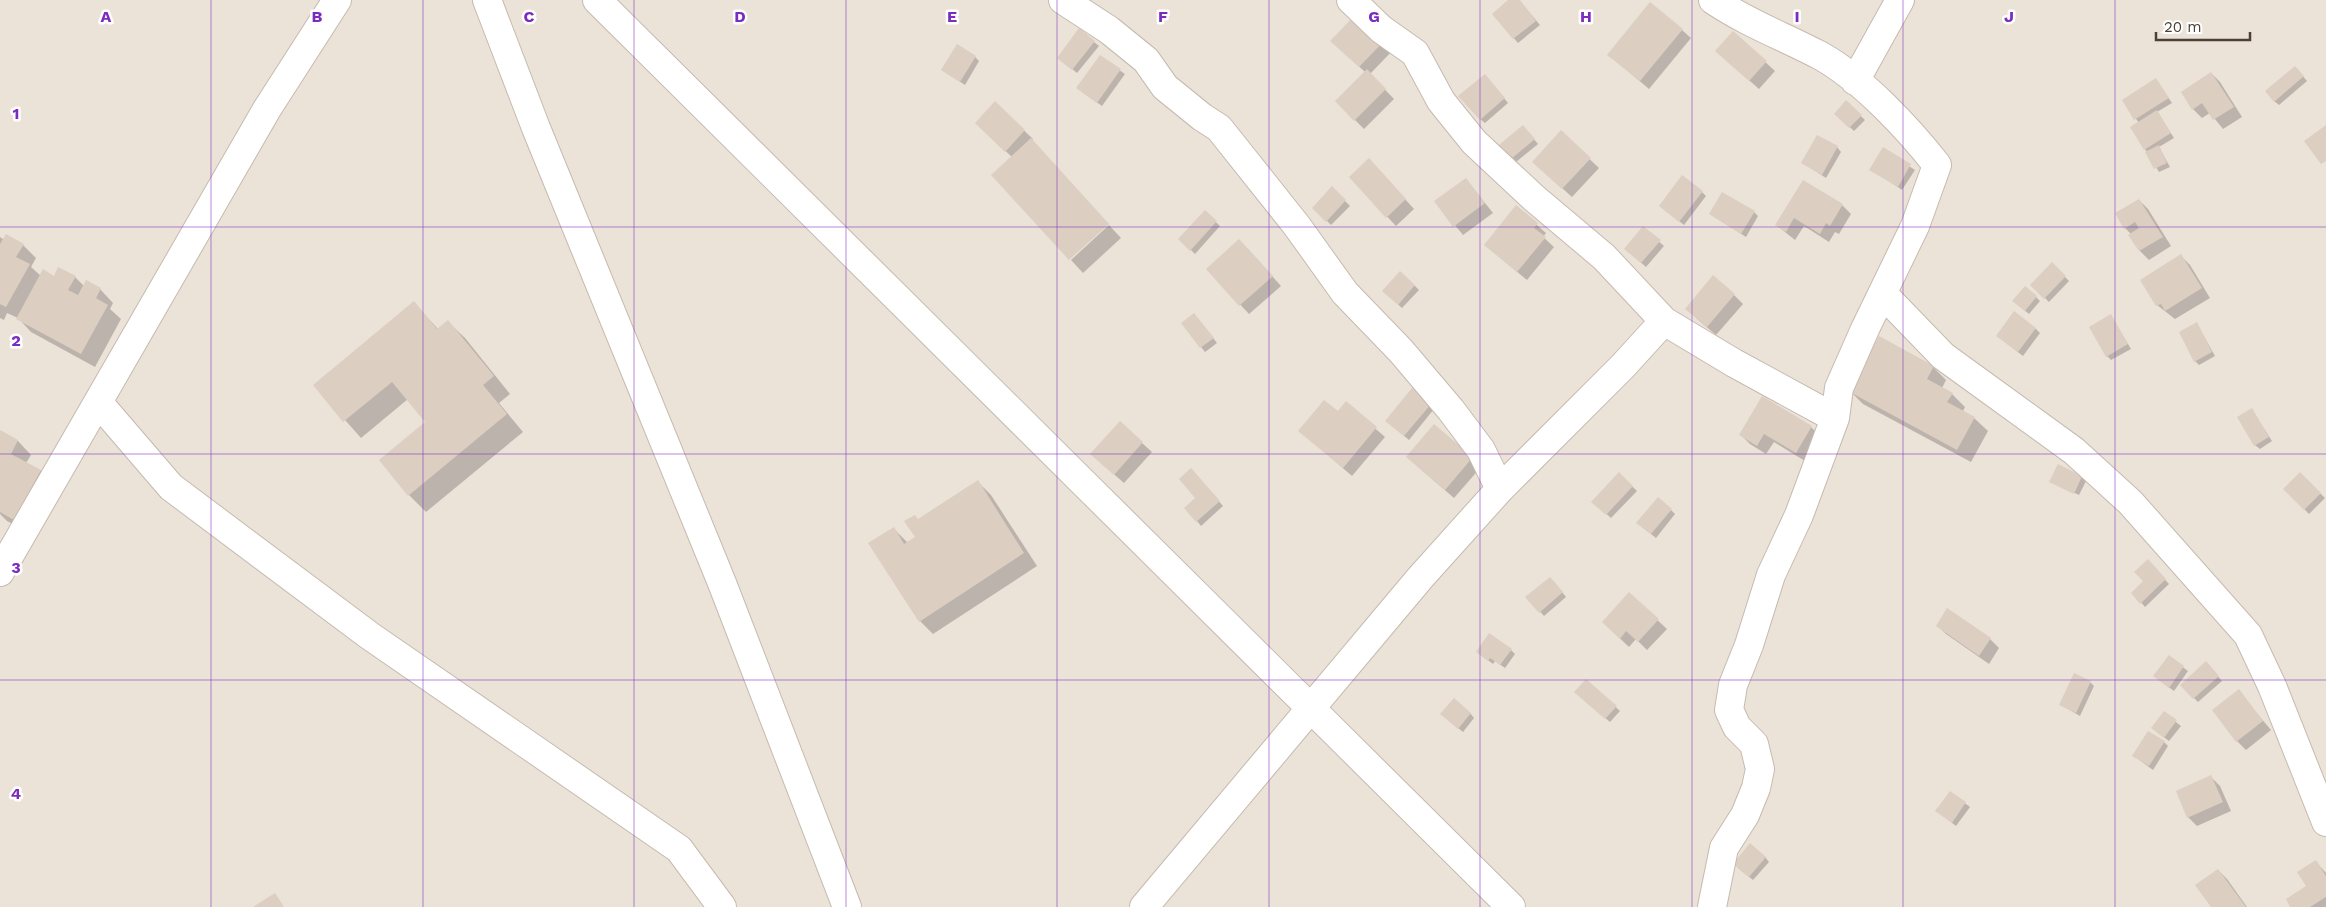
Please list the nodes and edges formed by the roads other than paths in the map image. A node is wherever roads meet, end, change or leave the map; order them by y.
1 (337, 0) edge
2 (487, 0) edge
3 (597, 0) edge
4 (1064, 0) edge
5 (1351, 0) edge
6 (1713, 0) edge
7 (1900, 0) edge
8 (1855, 81) junction
9 (1883, 294) junction
10 (1664, 321) junction
11 (98, 402) junction
12 (1835, 418) junction
13 (1500, 489) junction
14 (0, 572) edge
15 (1312, 708) junction
16 (2326, 822) edge
17 (722, 907) edge
18 (848, 907) edge
19 (1144, 907) edge
20 (1511, 907) edge
21 (1712, 907) edge

1 - 11 street
2 - 18 street
3 - 15 street
4 - 13 street
5 - 10 street
6 - 8 street
7 - 8 street
8 - 9 street
9 - 12 street
9 - 16 street
10 - 12 street
10 - 13 street
11 - 14 street
11 - 17 street
12 - 21 street
13 - 15 street
15 - 19 street
15 - 20 street

